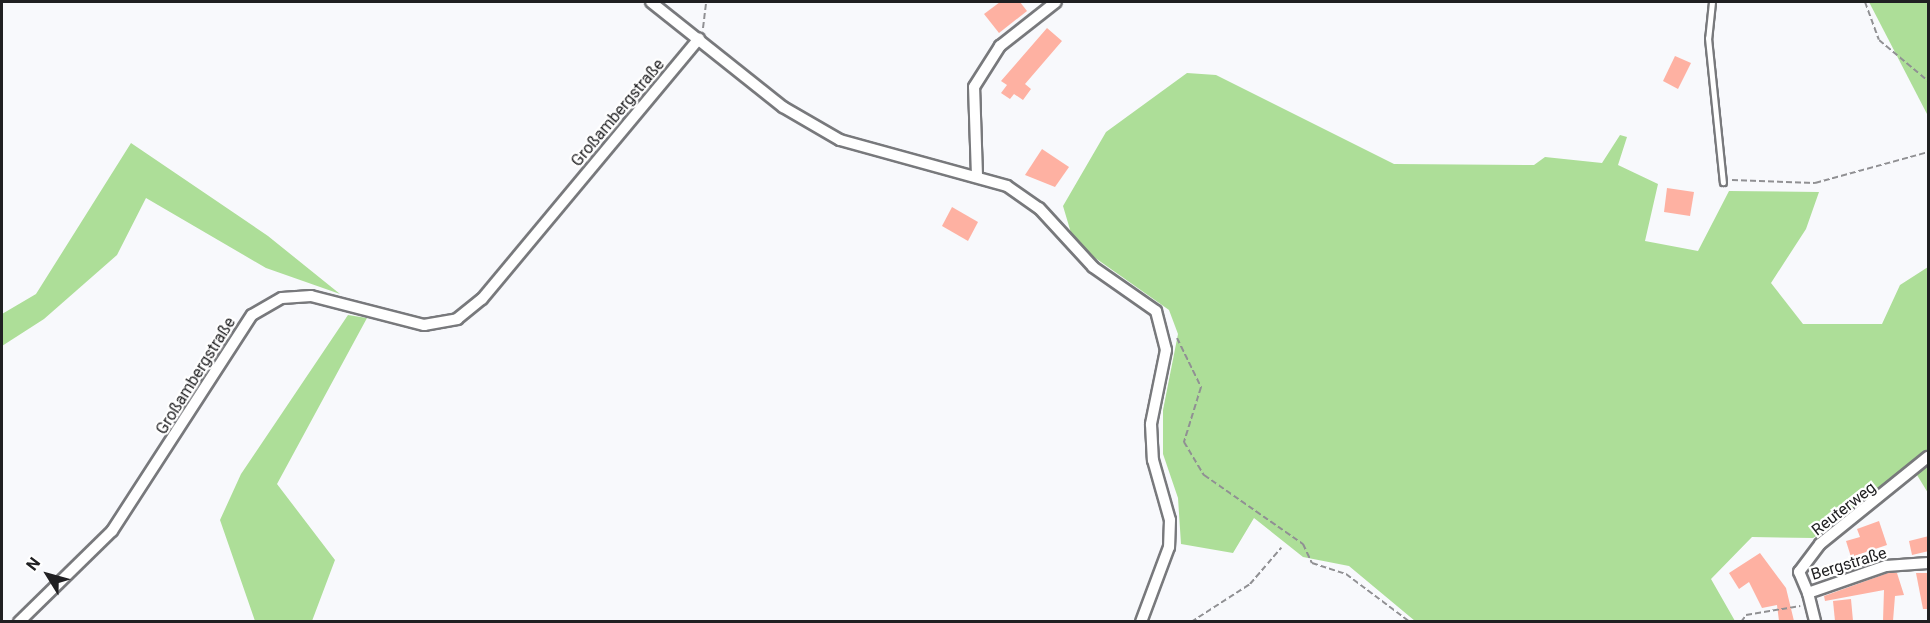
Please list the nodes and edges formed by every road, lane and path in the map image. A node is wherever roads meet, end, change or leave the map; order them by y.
1 (651, 2) edge
2 (706, 2) edge
3 (1056, 2) edge
4 (1712, 2) edge
5 (1865, 2) edge
6 (699, 39) junction
7 (1929, 81) edge
8 (1929, 152) edge
9 (977, 176) junction
10 (1723, 182) joint
11 (1163, 325) junction
12 (1929, 457) edge
13 (1281, 548) dead end
14 (1929, 564) edge
15 (1808, 599) junction
16 (19, 621) edge
17 (1140, 621) edge
18 (1191, 621) edge
19 (1410, 621) edge
20 (1742, 621) edge
21 (1815, 621) edge

1 - 6 street
2 - 6 path
3 - 9 street
4 - 10 lane
5 - 7 path
6 - 9 street
6 - 16 street, Großambergstraße
8 - 10 path
9 - 11 street
11 - 17 street
11 - 19 path
12 - 15 street, Reuterweg
13 - 18 path
14 - 15 street, Bergstraße
15 - 20 path
15 - 21 street, Bergstraße

